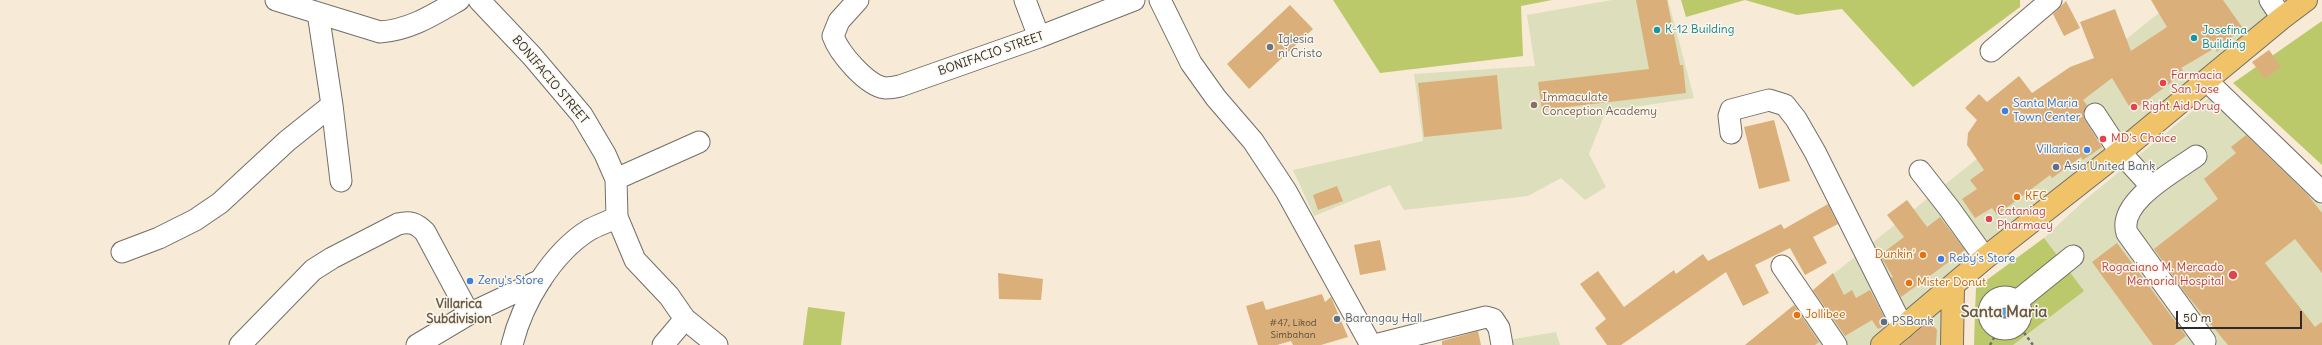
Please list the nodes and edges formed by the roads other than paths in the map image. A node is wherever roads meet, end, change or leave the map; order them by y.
1 (276, 0) edge
2 (459, 0) edge
3 (479, 0) edge
4 (858, 0) edge
5 (1025, 0) edge
6 (1134, 0) edge
7 (1160, 0) edge
8 (2051, 0) edge
9 (2306, 0) edge
10 (2276, 9) edge
11 (318, 13) junction
12 (1039, 37) junction
13 (1992, 52) dead end
14 (2207, 81) junction
15 (332, 105) junction
16 (2095, 114) dead end
17 (1732, 133) dead end
18 (699, 142) dead end
19 (2120, 152) junction
20 (2196, 156) dead end
21 (1920, 171) dead end
22 (616, 179) junction
23 (341, 181) dead end
24 (2152, 187) junction
25 (2322, 192) edge
26 (617, 217) junction
27 (122, 252) dead end
28 (2074, 256) dead end
29 (1985, 258) junction
30 (1782, 266) dead end
31 (541, 280) junction
32 (1953, 287) junction
33 (2016, 302) junction
34 (469, 314) junction
35 (686, 319) junction
36 (1903, 328) junction
37 (2002, 332) edge
38 (1501, 336) edge
39 (2205, 341) dead end
40 (240, 345) edge
41 (417, 345) edge
42 (512, 345) edge
43 (663, 345) edge
44 (717, 345) edge
45 (1371, 345) edge
46 (1375, 345) edge
47 (1836, 345) edge
48 (1882, 345) edge
49 (1952, 345) edge

1 - 11 street
2 - 11 street
3 - 22 street, BONIFACIO STREET
4 - 12 street, BONIFACIO STREET
5 - 12 street
6 - 12 street, BONIFACIO STREET
7 - 45 street
8 - 13 street
9 - 10 main road
10 - 14 main road
11 - 15 street
14 - 19 main road
14 - 25 street
15 - 23 street
15 - 27 street
16 - 19 street
17 - 36 street
18 - 22 street
19 - 24 street
19 - 29 main road
20 - 24 street
21 - 29 street
22 - 26 street, BONIFACIO STREET
24 - 39 street
26 - 31 street
26 - 35 street, BONIFACIO STREET
28 - 33 street
29 - 32 main road
30 - 47 street
31 - 34 street
31 - 42 street
32 - 36 main road
32 - 49 main road
33 - 37 street
33 - 37 street
34 - 40 street
34 - 41 street
35 - 43 street
35 - 44 street, BONIFACIO STREET
36 - 48 main road
38 - 46 street

